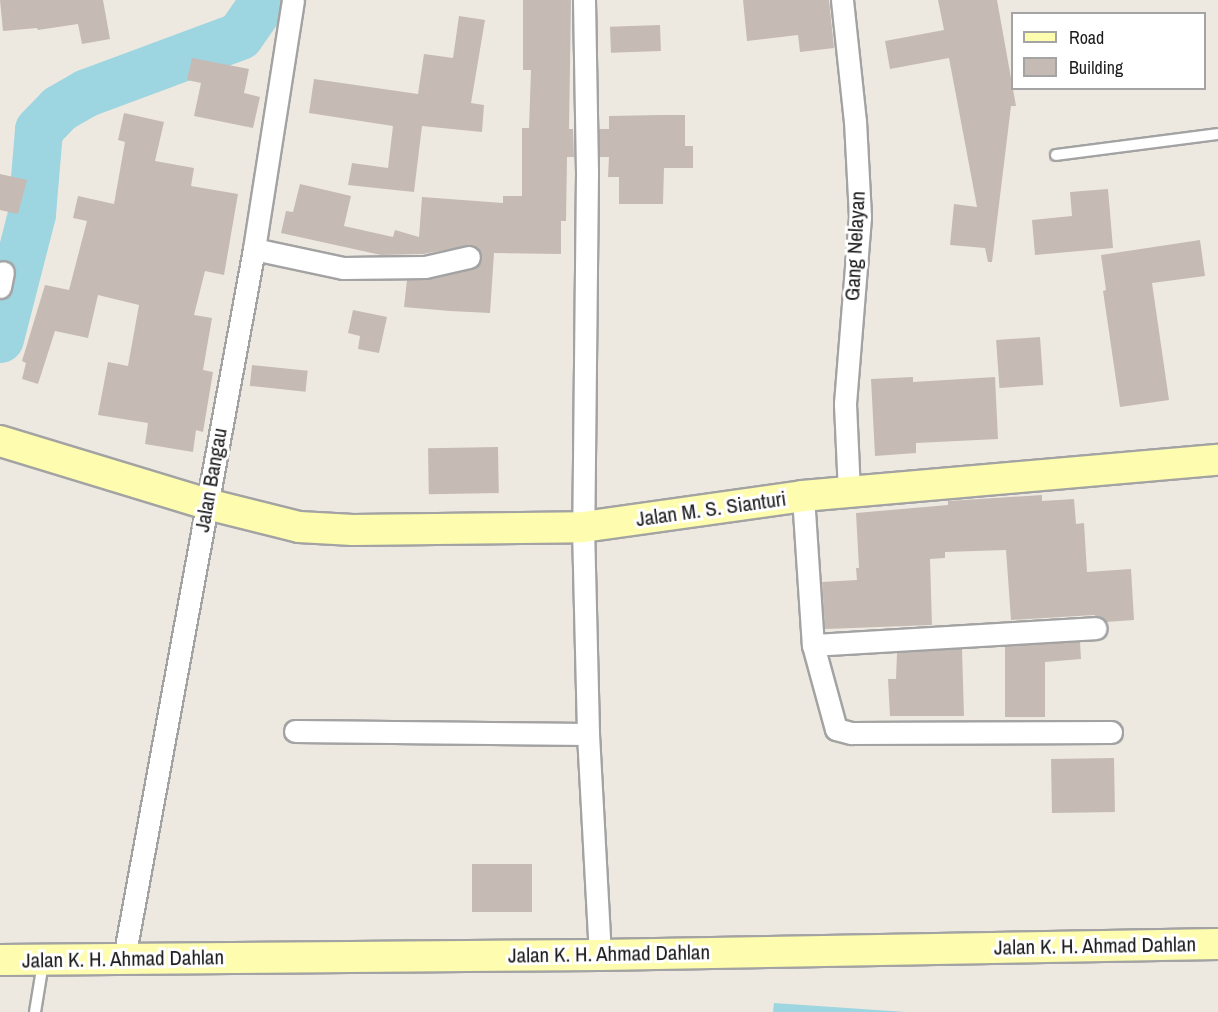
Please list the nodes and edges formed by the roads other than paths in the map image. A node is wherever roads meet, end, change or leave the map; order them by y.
1 (293, 0) edge
2 (584, 0) edge
3 (842, 0) edge
4 (1218, 134) edge
5 (1056, 155) dead end
6 (254, 249) junction
7 (469, 257) dead end
8 (0, 441) edge
9 (1218, 460) edge
10 (849, 492) junction
11 (803, 496) junction
12 (207, 504) junction
13 (583, 527) junction
14 (1095, 628) dead end
15 (813, 645) junction
16 (295, 731) dead end
17 (1111, 732) dead end
18 (588, 734) junction
19 (1218, 944) edge
20 (600, 955) junction
21 (124, 958) junction
22 (44, 959) junction
23 (0, 960) edge
24 (35, 1012) edge

1 - 6 street, Jalan Bangau
2 - 13 street
3 - 10 street, Gang Nelayan
4 - 5 lane
6 - 7 street
6 - 12 street, Jalan Bangau
8 - 12 street, Jalan M. S. Sianturi
9 - 10 street, Jalan M. S. Sianturi
10 - 11 street, Jalan M. S. Sianturi
11 - 13 street, Jalan M. S. Sianturi
11 - 15 street
12 - 13 street, Jalan M. S. Sianturi
12 - 21 street, Jalan Bangau
13 - 18 street
14 - 15 street
15 - 17 street
16 - 18 street
18 - 20 street
19 - 20 street, Jalan K. H. Ahmad Dahlan
20 - 21 street, Jalan K. H. Ahmad Dahlan
21 - 22 street, Jalan K. H. Ahmad Dahlan
22 - 23 street, Jalan K. H. Ahmad Dahlan
22 - 24 lane

